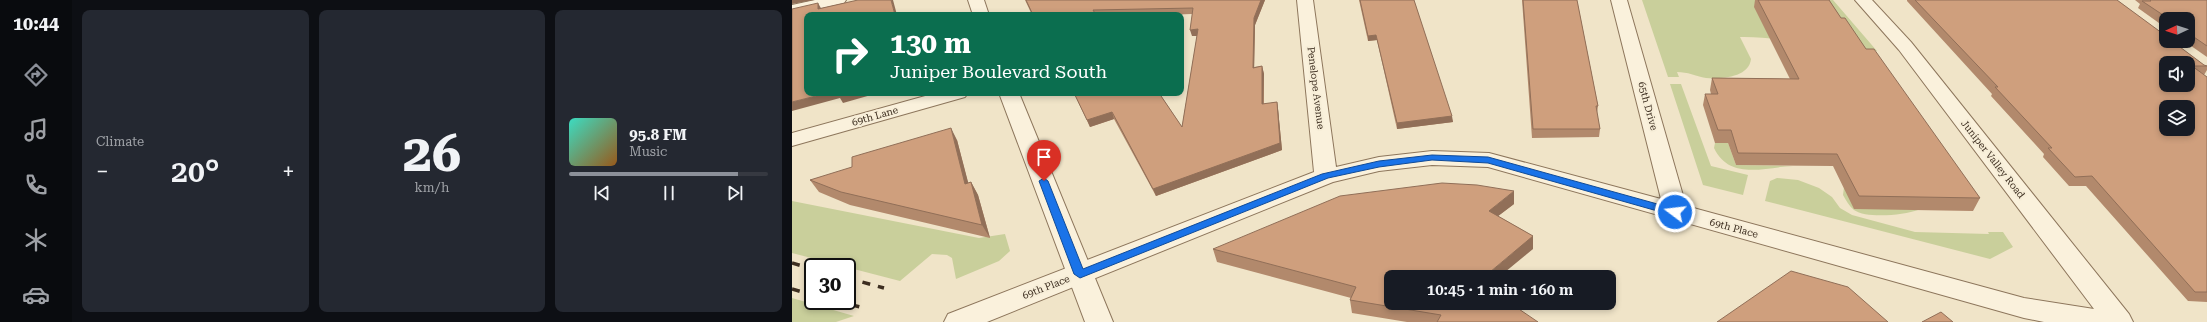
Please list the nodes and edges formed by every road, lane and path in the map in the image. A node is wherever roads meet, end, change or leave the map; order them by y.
1 (838, 0) edge
2 (976, 0) edge
3 (1305, 0) edge
4 (1619, 0) edge
5 (1863, 0) edge
6 (792, 10) edge
7 (980, 12) edge
8 (947, 96) edge
9 (1010, 96) edge
10 (792, 140) edge
11 (1326, 176) junction
12 (1675, 212) junction
13 (1080, 274) junction
14 (958, 322) edge
15 (1099, 322) edge
16 (2104, 322) edge
17 (2119, 322) edge

1 - 6 street
2 - 7 street
3 - 11 street, Penelope Avenue
4 - 12 street, 65th Drive
5 - 17 street, Juniper Valley Road
8 - 10 street, 69th Lane
9 - 13 street
11 - 12 street, 69th Place
11 - 13 street, 69th Place
12 - 16 street, 69th Place
13 - 14 street, 69th Place
13 - 15 street

